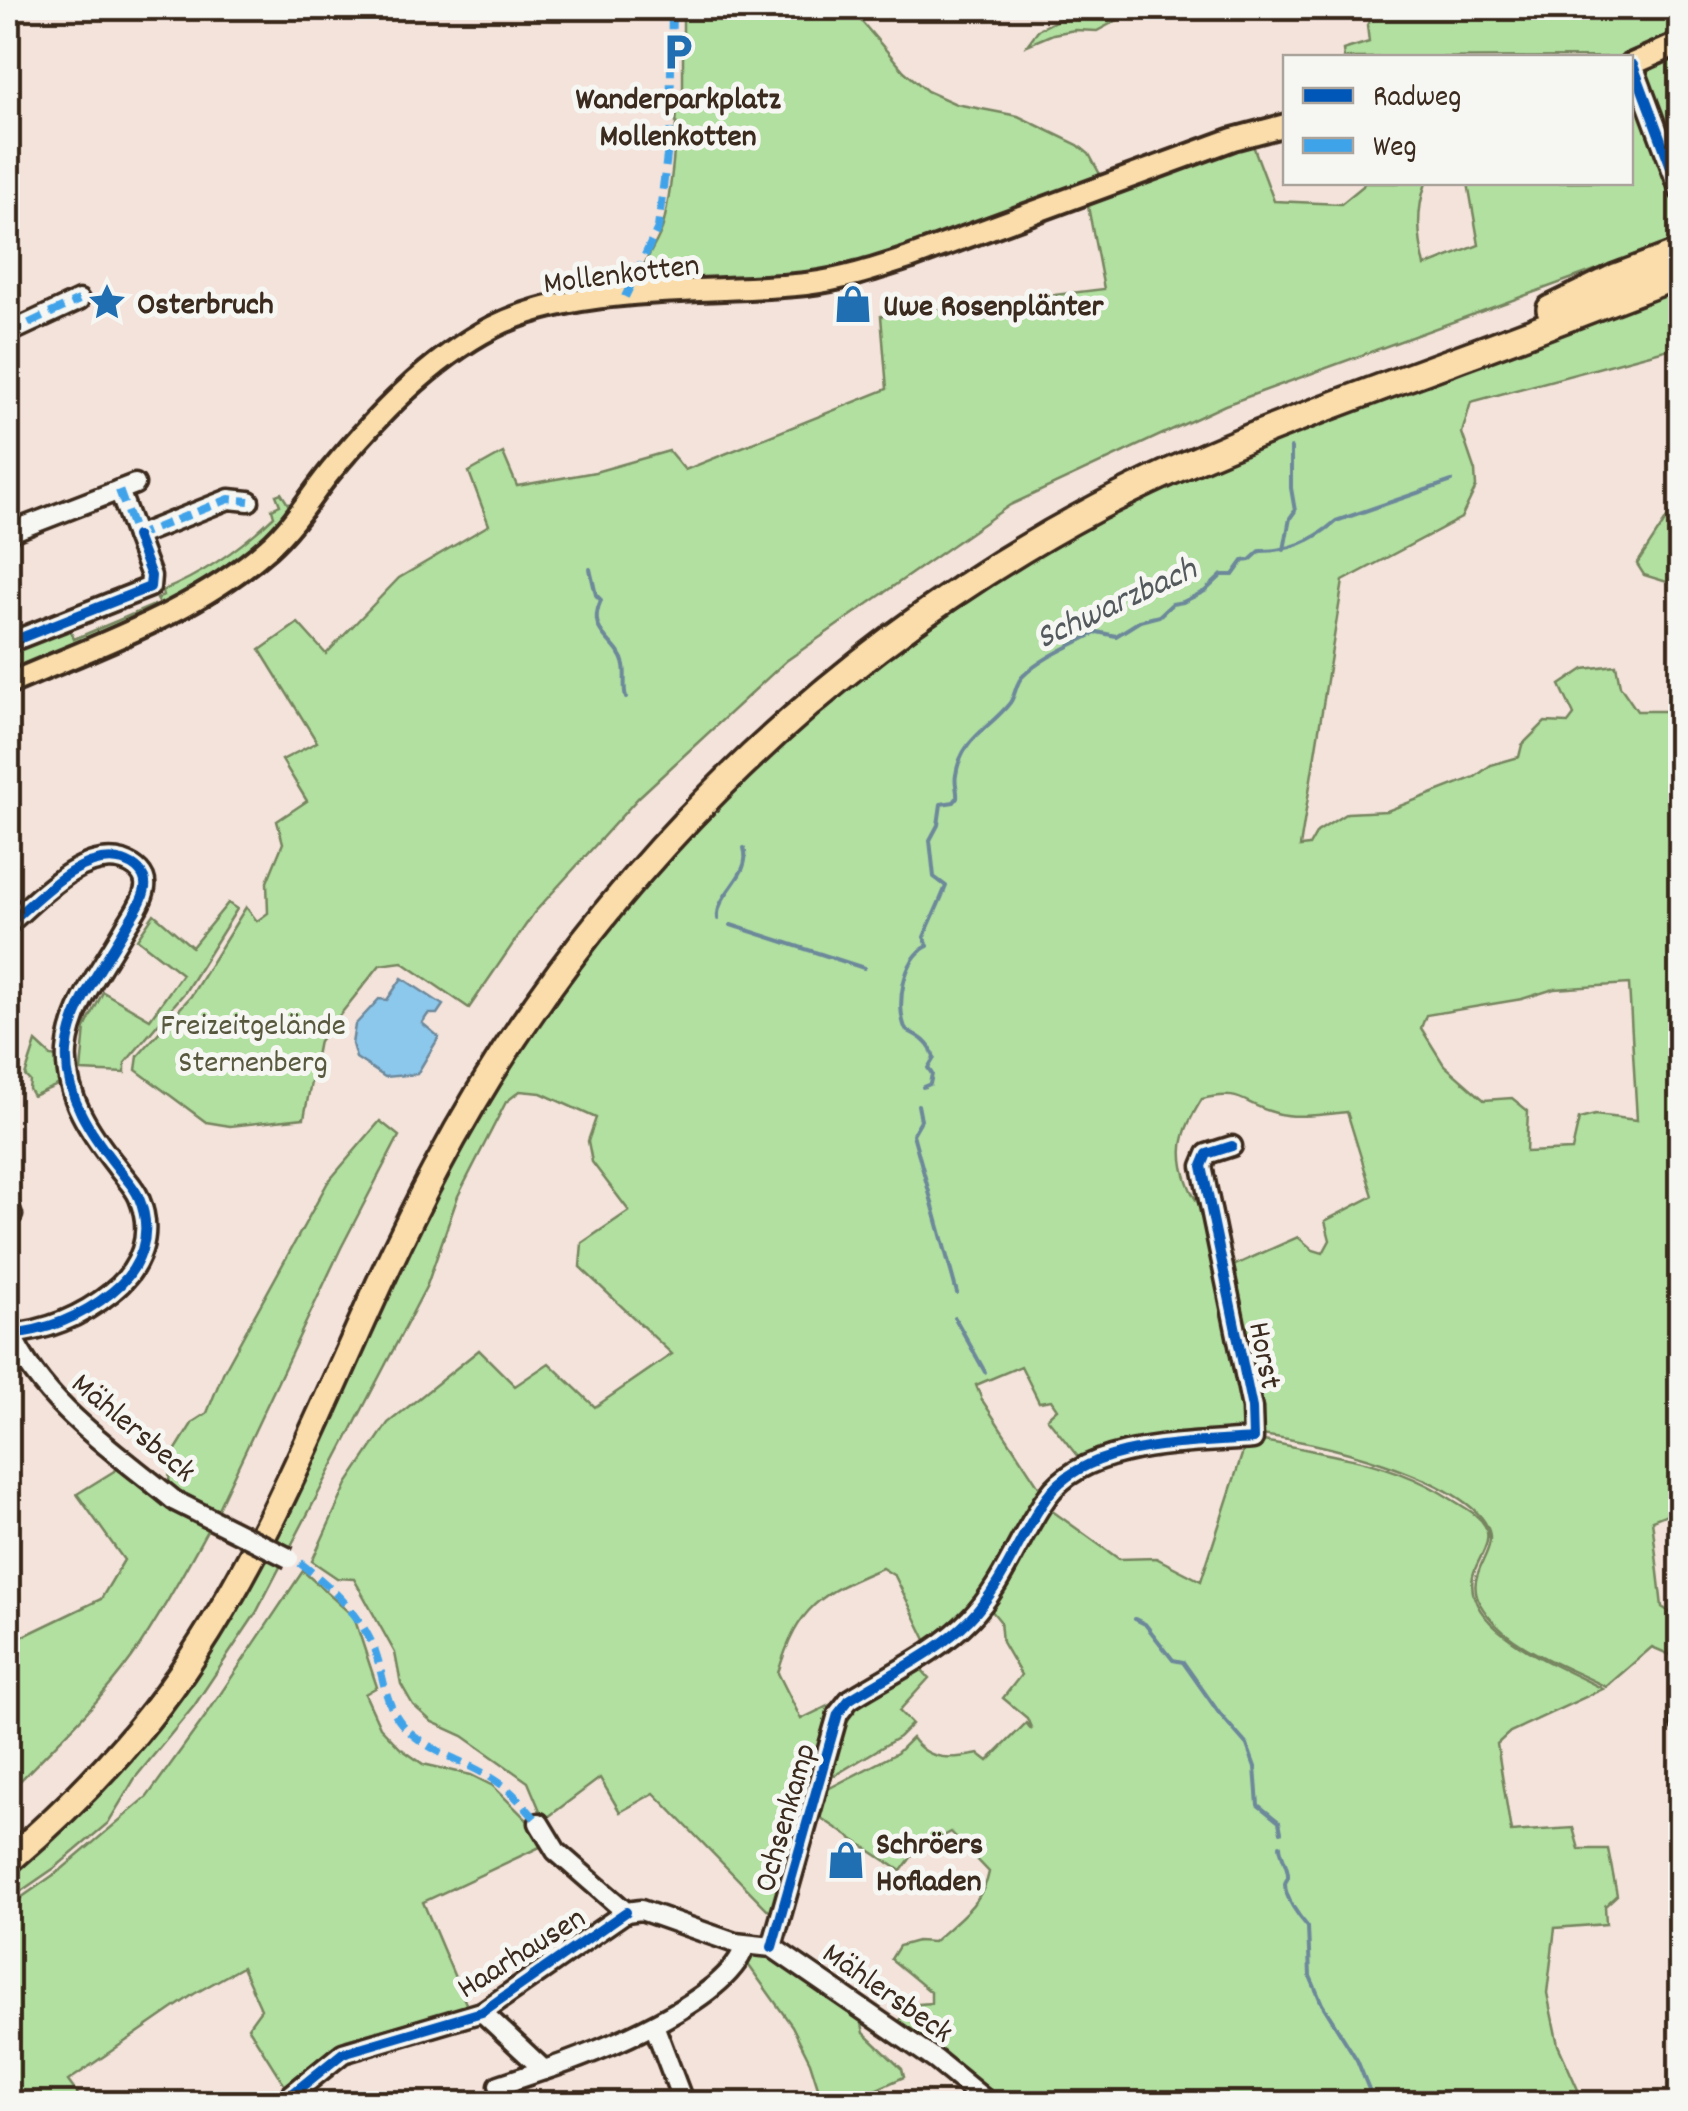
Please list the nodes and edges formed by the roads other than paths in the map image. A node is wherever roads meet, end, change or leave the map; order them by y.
1 (1680, 43) edge
2 (1633, 65) edge
3 (1633, 68) edge
4 (1283, 126) edge
5 (1679, 188) edge
6 (1680, 254) edge
7 (1680, 275) edge
8 (79, 300) dead end
9 (8, 333) edge
10 (249, 501) dead end
11 (8, 533) edge
12 (136, 536) junction
13 (8, 643) edge
14 (8, 684) edge
15 (8, 924) edge
16 (1232, 1146) dead end
17 (9, 1334) edge
18 (1019, 1544) joint
19 (295, 1561) dead end
20 (540, 1823) dead end
21 (8, 1839) edge
22 (8, 1861) edge
23 (626, 1912) junction
24 (745, 1946) junction
25 (772, 1947) junction
26 (482, 2012) junction
27 (654, 2025) junction
28 (544, 2070) junction
29 (499, 2085) dead end
30 (280, 2104) edge
31 (684, 2104) edge
32 (990, 2104) edge

1 - 2 main road
3 - 5 street
4 - 14 main road, Mollenkotten
6 - 21 highway
7 - 22 highway
8 - 9 street
10 - 12 street
11 - 12 street
12 - 13 street
15 - 17 street
16 - 18 street, Horst
17 - 19 street, Mählersbeck, bridge
18 - 25 street, Ochsenkamp
20 - 23 street
23 - 24 street, Mählersbeck
23 - 26 street, Haarhausen
24 - 25 street, Mählersbeck
24 - 27 street
25 - 32 street, Mählersbeck
26 - 28 street, Haarhausen
26 - 30 street, Haarhausen
27 - 28 street
27 - 31 street
28 - 29 street

